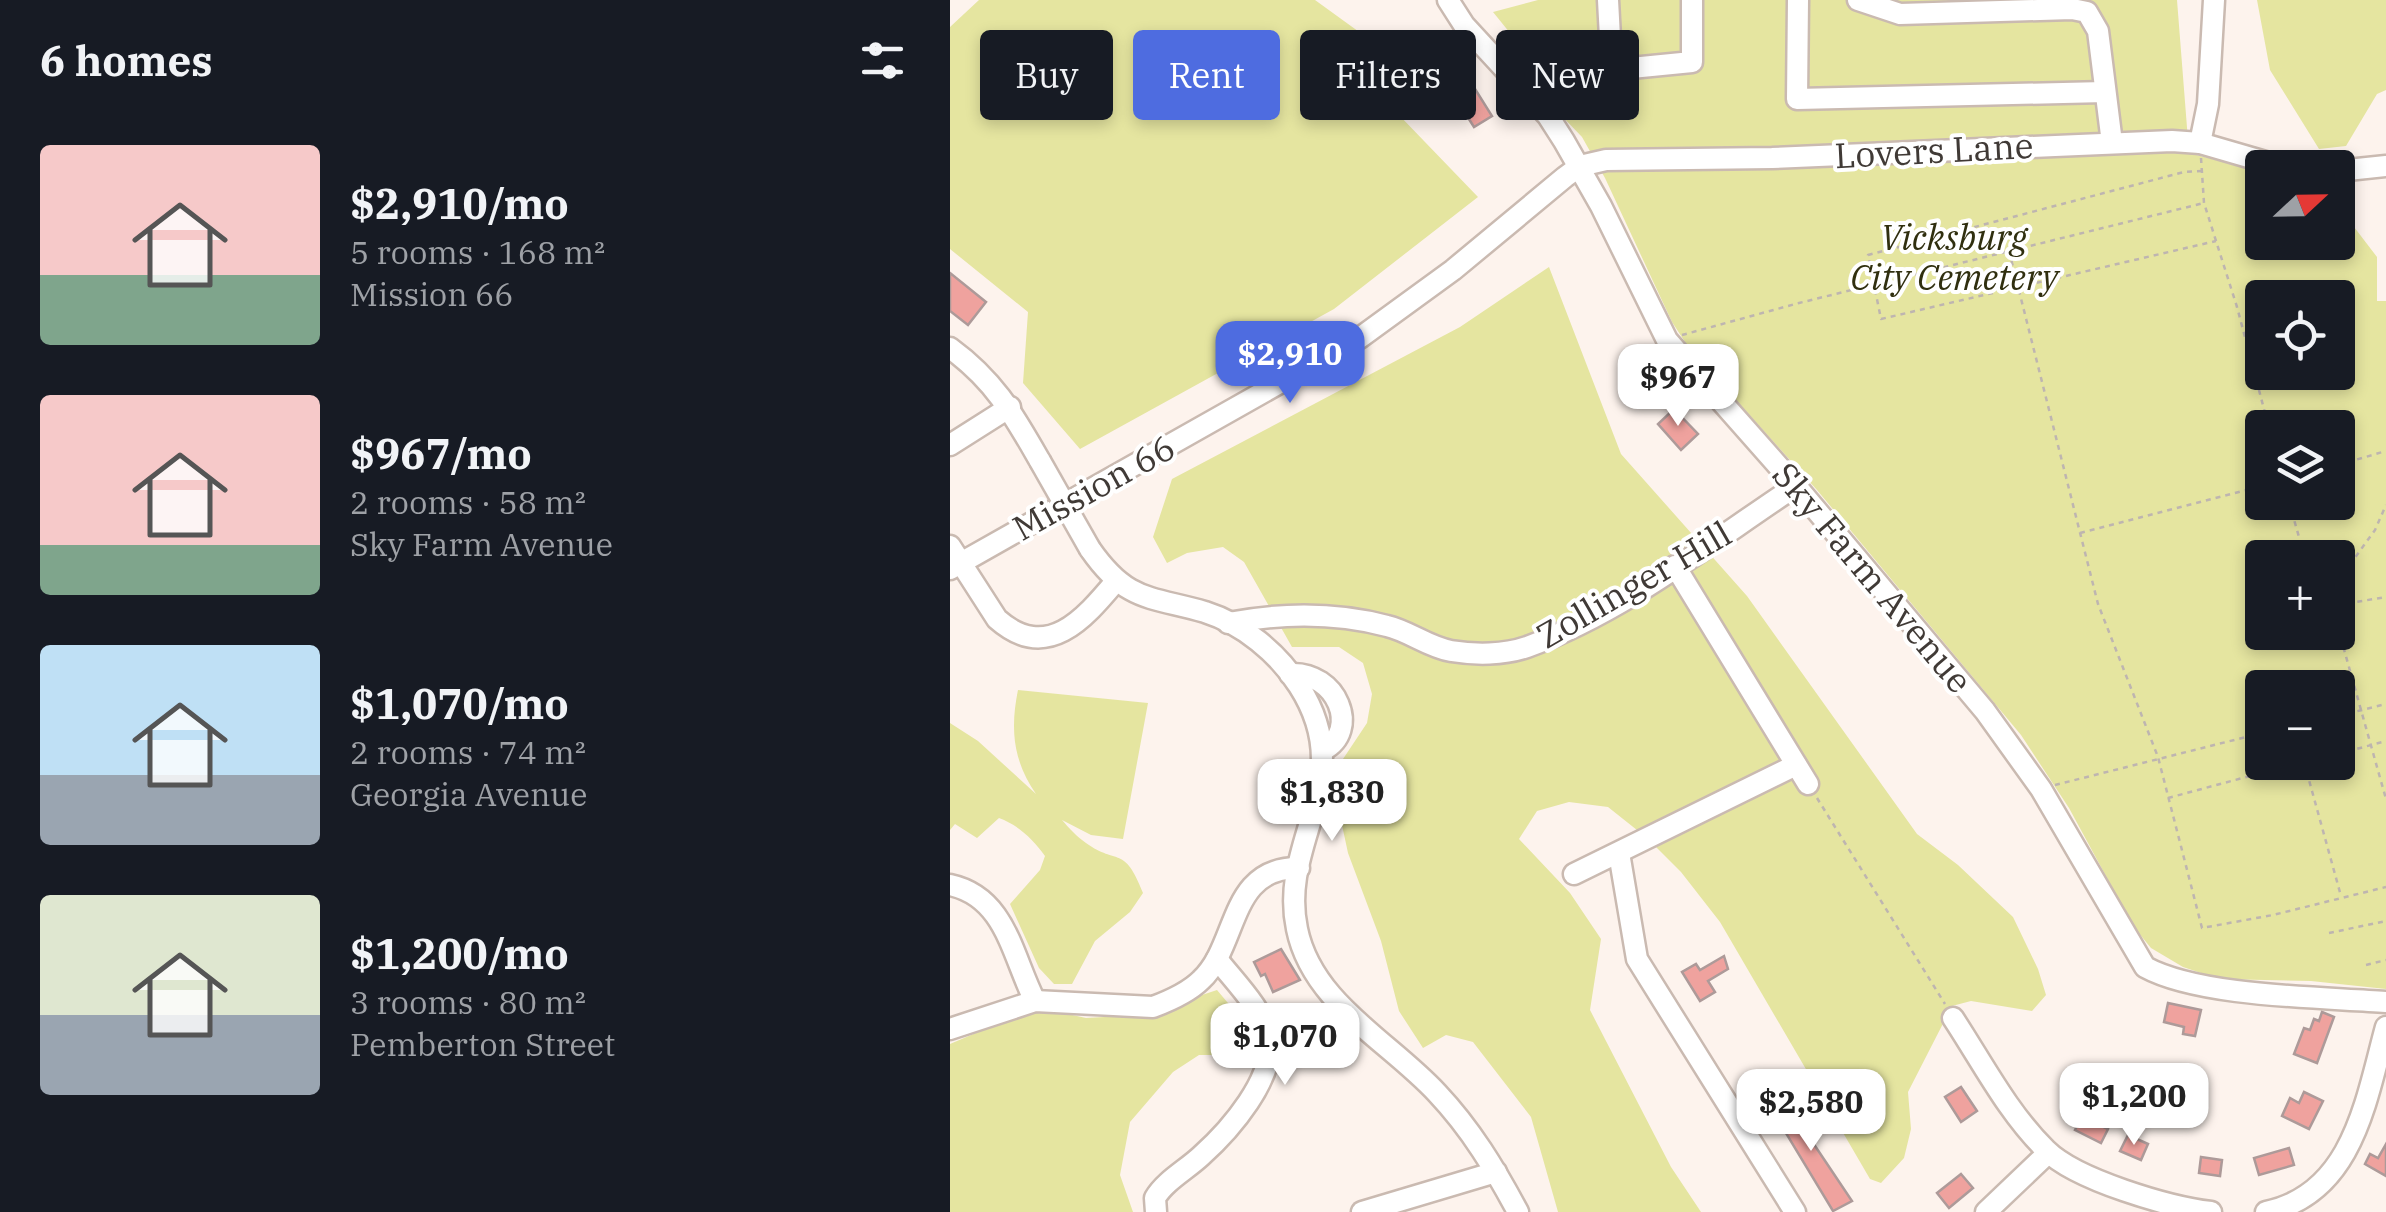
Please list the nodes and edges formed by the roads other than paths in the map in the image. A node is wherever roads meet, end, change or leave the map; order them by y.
1 (1448, 0) edge
2 (1608, 0) edge
3 (1692, 0) edge
4 (1798, 0) edge
5 (1858, 0) edge
6 (2214, 0) edge
7 (2105, 92) junction
8 (2112, 143) junction
9 (2200, 143) junction
10 (2245, 156) edge
11 (1580, 166) junction
12 (2386, 166) edge
13 (2355, 169) edge
14 (950, 348) edge
15 (1010, 408) junction
16 (950, 445) edge
17 (1796, 486) junction
18 (953, 559) edge
19 (1675, 566) junction
20 (1116, 581) junction
21 (1228, 623) junction
22 (1796, 766) junction
23 (1808, 784) road end
24 (1619, 854) junction
25 (1299, 868) junction
26 (1574, 874) dead end
27 (950, 885) edge
28 (1217, 959) junction
29 (1035, 1001) junction
30 (2386, 1002) edge
31 (1953, 1018) road end
32 (2386, 1027) edge
33 (950, 1029) edge
34 (2048, 1153) junction
35 (1496, 1172) junction
36 (1156, 1212) edge
37 (1362, 1212) edge
38 (1518, 1212) edge
39 (1795, 1212) edge
40 (1986, 1212) edge
41 (2210, 1212) edge
42 (2266, 1212) edge

1 - 11 street, Sky Farm Avenue
2 - 3 street
4 - 7 street
5 - 7 street
6 - 9 street
7 - 8 street
8 - 9 street, Lovers Lane
8 - 11 street, Lovers Lane
9 - 10 street, Lovers Lane
11 - 17 street, Sky Farm Avenue
11 - 18 street, Mission 66
12 - 13 street
14 - 15 street
15 - 16 street
15 - 20 street, bridge
17 - 19 street, Zollinger Hill
17 - 30 street, Sky Farm Avenue
18 - 20 street
19 - 21 street, Zollinger Hill
19 - 22 street
20 - 21 street
21 - 25 street
22 - 23 street
22 - 24 street
24 - 26 street
24 - 39 street
25 - 28 street
25 - 35 street
27 - 29 street
28 - 29 street
28 - 36 street
29 - 33 street
31 - 34 street
32 - 42 street
34 - 40 street
34 - 41 street
35 - 37 street
35 - 38 street

